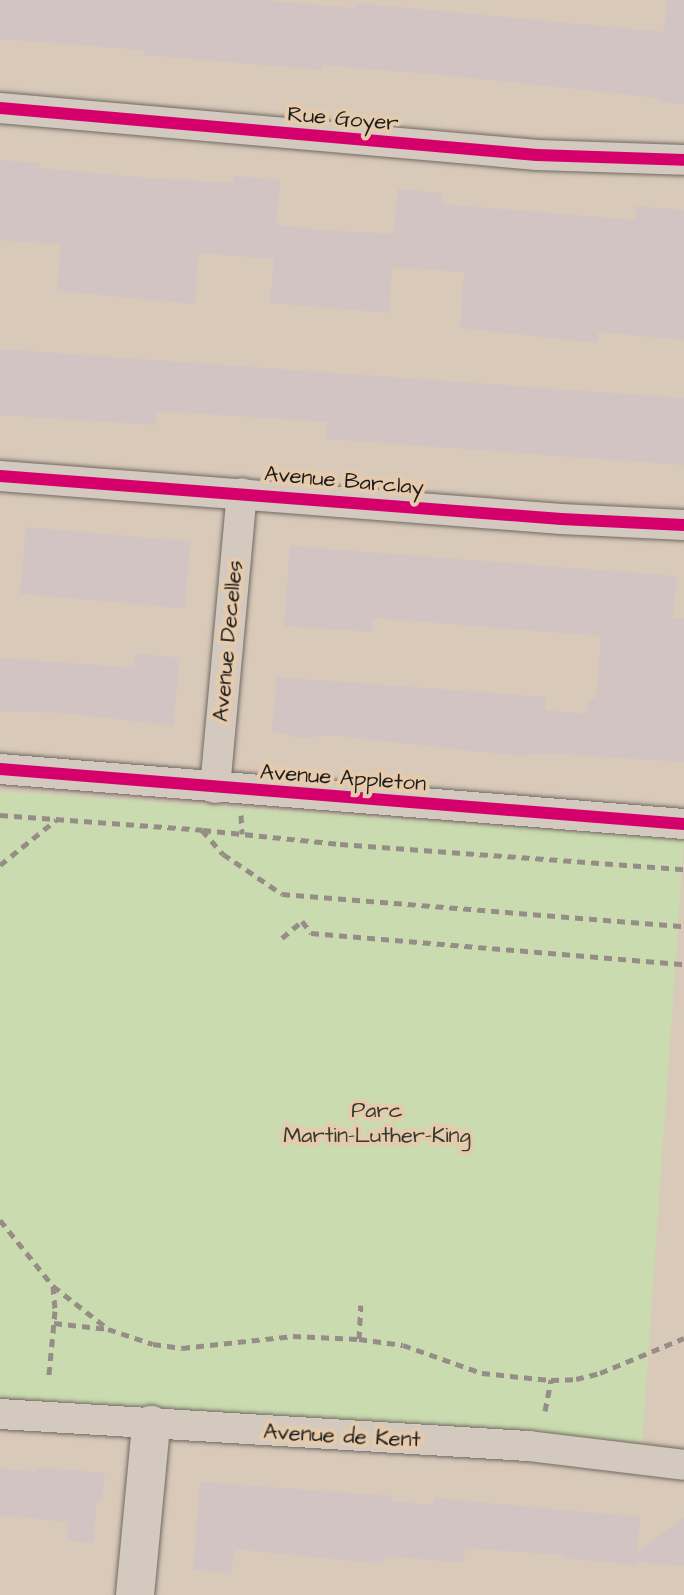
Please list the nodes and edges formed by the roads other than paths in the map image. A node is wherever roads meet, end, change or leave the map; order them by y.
1 (0, 108) edge
2 (684, 160) edge
3 (0, 476) edge
4 (242, 493) junction
5 (684, 525) edge
6 (0, 769) edge
7 (215, 788) junction
8 (684, 824) edge
9 (0, 1414) edge
10 (151, 1425) junction
11 (684, 1465) edge
12 (135, 1595) edge

1 - 2 street, Rue Goyer
3 - 4 street, Avenue Barclay
4 - 5 street, Avenue Barclay
4 - 7 street, Avenue Decelles
6 - 7 street, Avenue Appleton
7 - 8 street, Avenue Appleton
9 - 10 street, Avenue de Kent
10 - 11 street, Avenue de Kent
10 - 12 street

